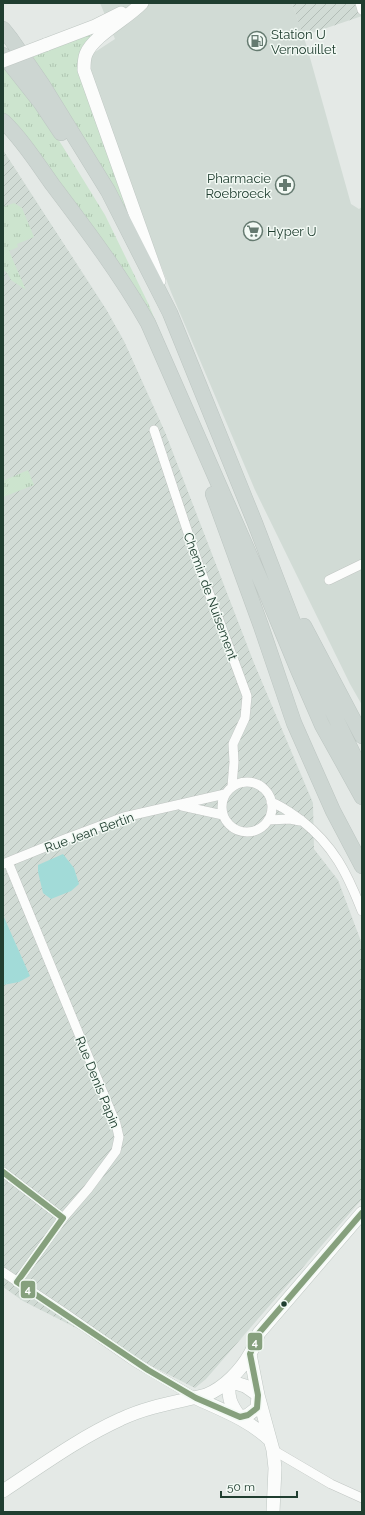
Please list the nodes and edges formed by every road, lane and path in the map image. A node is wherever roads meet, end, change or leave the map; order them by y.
1 (124, 3) edge
2 (141, 3) edge
3 (360, 3) edge
4 (362, 10) edge
5 (3, 29) edge
6 (43, 42) junction
7 (3, 54) edge
8 (3, 61) edge
9 (3, 121) edge
10 (122, 281) junction
11 (170, 313) junction
12 (154, 430) dead end
13 (255, 522) junction
14 (362, 564) edge
15 (329, 580) dead end
16 (362, 736) edge
17 (234, 762) junction
18 (362, 772) edge
19 (246, 781) junction
20 (232, 786) junction
21 (362, 786) edge
22 (224, 794) junction
23 (362, 797) edge
24 (271, 802) junction
25 (177, 805) junction
26 (223, 815) junction
27 (268, 820) junction
28 (303, 822) junction
29 (5, 863) edge
30 (362, 866) edge
31 (362, 911) edge
32 (3, 1172) edge
33 (362, 1213) edge
34 (63, 1218) junction
35 (3, 1272) edge
36 (16, 1282) junction
37 (250, 1354) junction
38 (229, 1381) junction
39 (258, 1394) junction
40 (196, 1398) junction
41 (240, 1417) junction
42 (272, 1445) junction
43 (3, 1491) edge
44 (362, 1498) edge
45 (273, 1512) edge

1 - 6 street
2 - 6 street
2 - 11 street
3 - 4 street
5 - 11 main road
6 - 7 street
6 - 8 street, bridge
7 - 21 main road
9 - 10 main road
10 - 23 main road
10 - 30 main road
11 - 13 main road
12 - 17 street, Chemin de Nuisement
13 - 16 main road
13 - 18 main road
14 - 15 street
17 - 19 street
17 - 20 street, Chemin de Nuisement
19 - 20 street
19 - 24 street
20 - 22 street
22 - 25 street, Rue Jean Bertin
22 - 26 street
24 - 27 street
24 - 28 street
25 - 26 street, Rue Jean Bertin
25 - 29 street, Rue Jean Bertin
26 - 27 street
27 - 28 street
28 - 31 street
29 - 34 street, Rue Denis Papin
32 - 34 street
33 - 37 street
34 - 36 street, Rue Denis Papin
35 - 36 street
36 - 40 street
37 - 38 street
37 - 39 street
38 - 39 street
38 - 40 street
38 - 41 street
39 - 41 street
39 - 42 street
40 - 41 street
40 - 43 street
41 - 42 street
42 - 44 street
42 - 45 street

